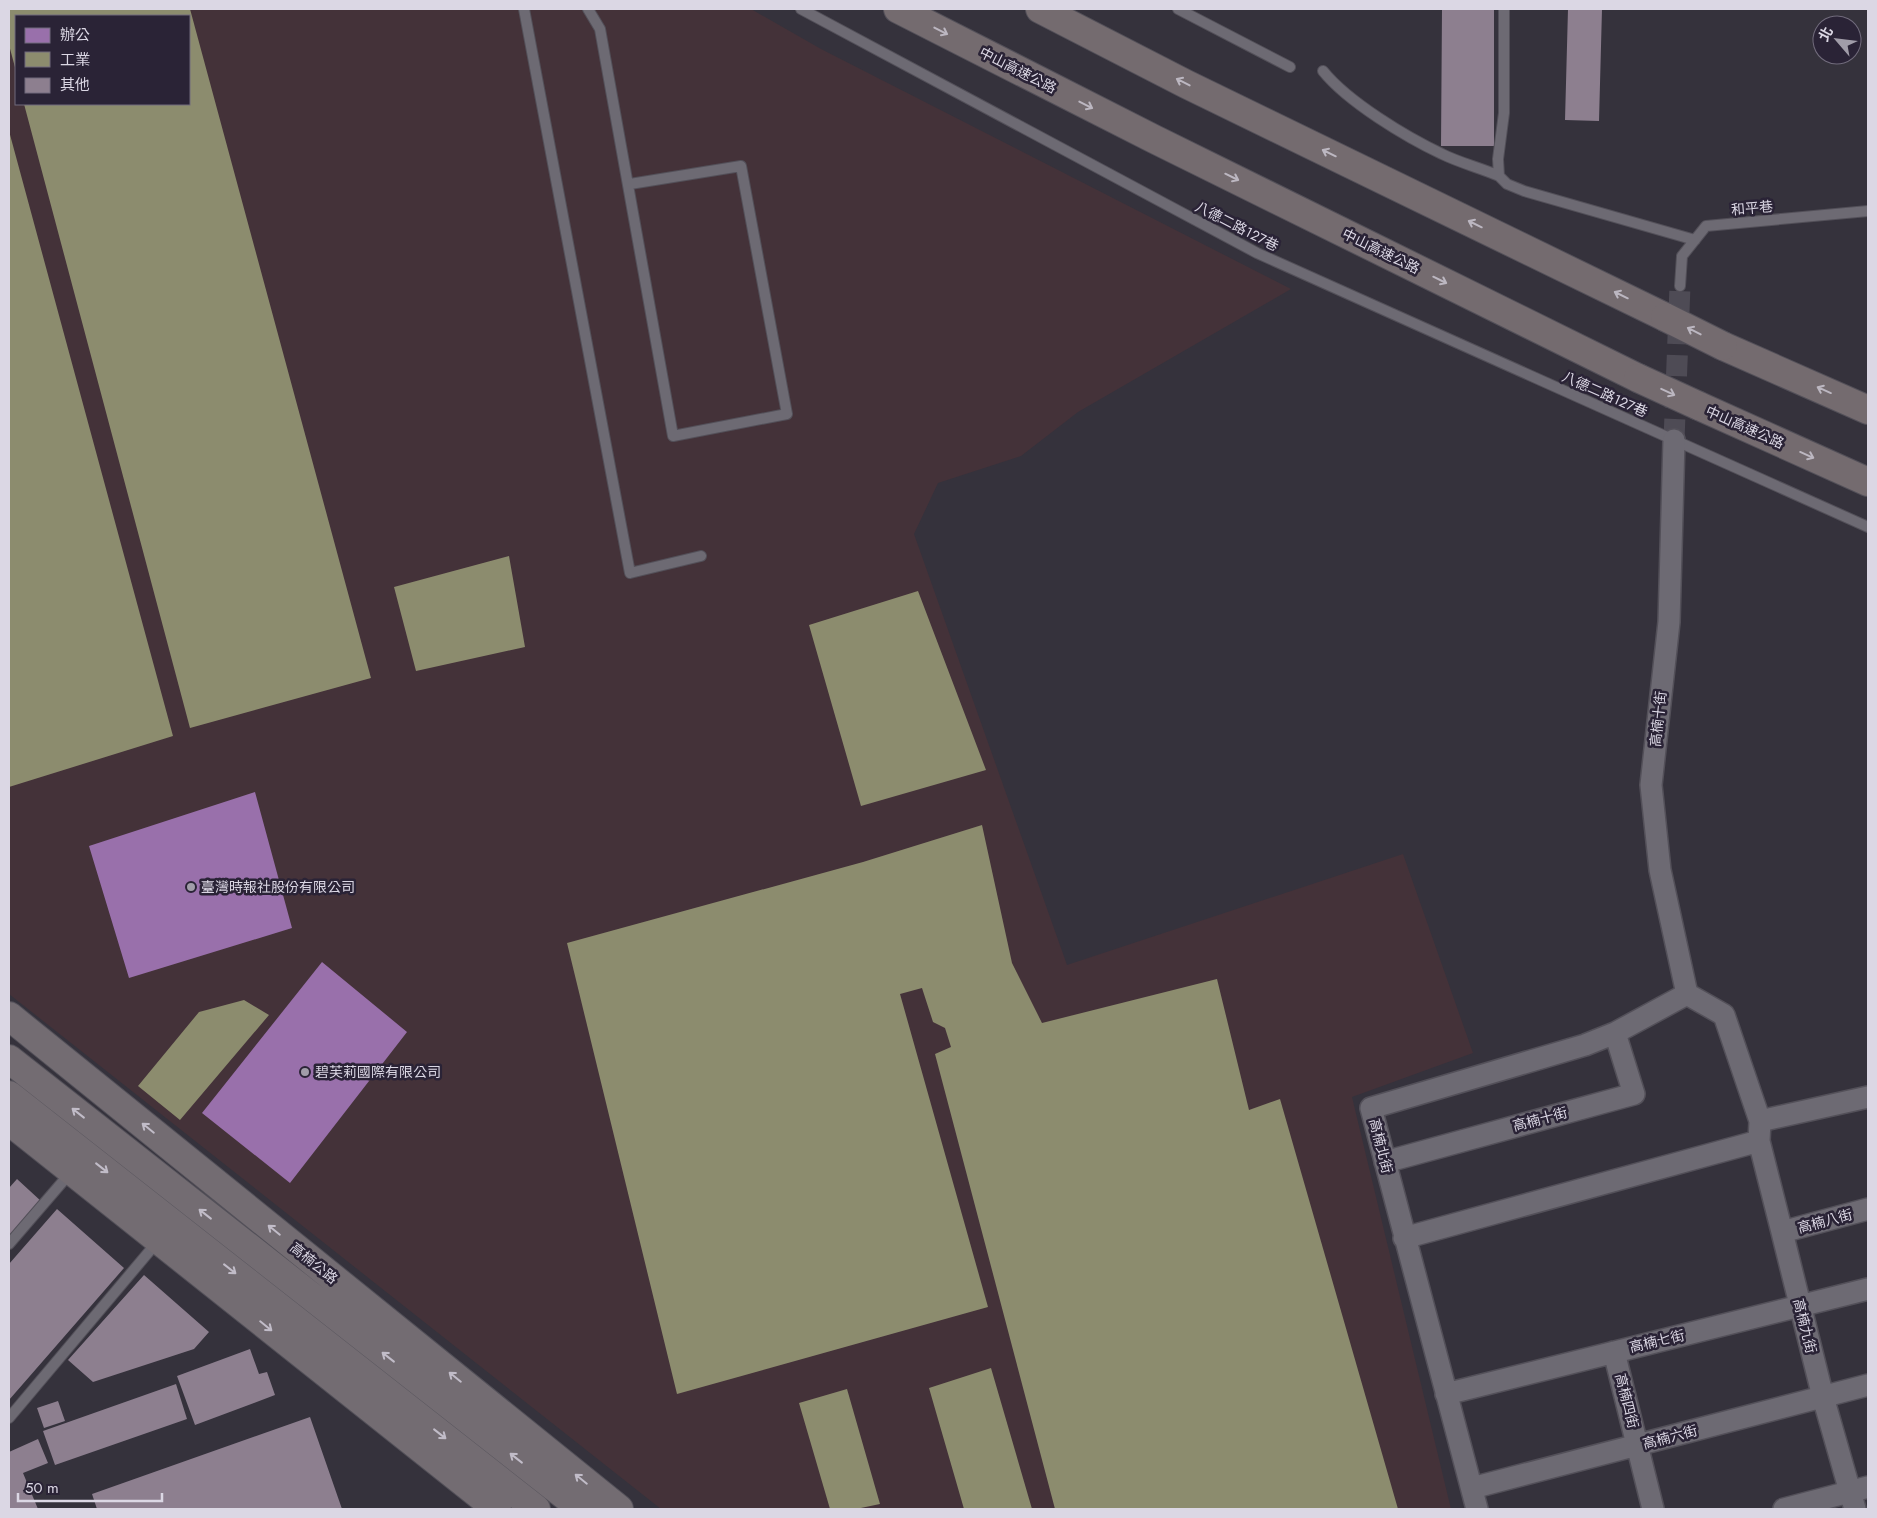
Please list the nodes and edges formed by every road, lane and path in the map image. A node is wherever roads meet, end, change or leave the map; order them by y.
1 (524, 9) edge
2 (588, 9) edge
3 (801, 9) edge
4 (898, 9) edge
5 (1040, 9) edge
6 (1178, 9) edge
7 (1504, 9) edge
8 (1290, 67) dead end
9 (1323, 71) dead end
10 (1499, 176) junction
11 (630, 184) junction
12 (1868, 211) edge
13 (1695, 240) junction
14 (1680, 286) tunnel mouth
15 (1868, 410) edge
16 (1674, 440) junction
17 (1868, 482) edge
18 (1868, 527) edge
19 (702, 556) dead end
20 (1687, 994) junction
21 (9, 1016) edge
22 (1615, 1033) junction
23 (9, 1059) edge
24 (9, 1095) edge
25 (1868, 1096) edge
26 (9, 1121) edge
27 (1760, 1131) junction
28 (1385, 1162) junction
29 (72, 1172) junction
30 (1868, 1209) edge
31 (1782, 1232) junction
32 (1404, 1238) junction
33 (159, 1240) junction
34 (9, 1244) edge
35 (1868, 1290) edge
36 (1801, 1307) junction
37 (1614, 1352) junction
38 (1868, 1385) edge
39 (1446, 1394) junction
40 (1822, 1397) junction
41 (9, 1418) edge
42 (1638, 1446) junction
43 (1472, 1488) junction
44 (1858, 1496) edge
45 (497, 1509) edge
46 (536, 1509) edge
47 (582, 1509) edge
48 (619, 1509) edge
49 (1477, 1509) edge
50 (1653, 1509) edge
51 (1784, 1509) edge

1 - 19 lane
2 - 11 lane
3 - 16 lane, 八德二路127巷
4 -> 17 highway, 中山高速公路, bridge
15 -> 5 highway, bridge
6 - 8 lane
7 - 10 lane
9 - 10 lane
10 - 13 lane
11 - 11 lane
12 - 13 lane, 和平巷
13 - 14 lane, 和平巷
16 - 18 lane, 八德二路127巷
16 - 20 street, 高楠十街
20 - 22 street, 高楠北街
20 - 27 street, 高楠九街
48 -> 21 main road, 高楠公路
22 - 28 street, 高楠北街
22 - 28 street, 高楠十街
47 -> 23 main road, 高楠公路
24 -> 46 main road
25 - 27 street
26 - 29 main road
27 - 31 street, 高楠九街
27 - 32 street
28 - 32 street, 高楠北街
29 - 33 main road
29 - 34 lane
30 - 31 street, 高楠八街
31 - 36 street, 高楠九街
32 - 39 street, 高楠北街
33 - 41 lane
33 -> 45 main road
35 - 36 street, 高楠七街
36 - 37 street, 高楠七街
36 - 40 street, 高楠九街
37 - 39 street, 高楠七街
37 - 42 street, 高楠四街
38 - 40 street, 高楠六街
39 - 43 street, 高楠北街
40 - 42 street, 高楠六街
40 - 44 street, 高楠九街
42 - 43 street, 高楠六街
42 - 50 street, 高楠四街
43 - 49 street, 高楠北街
44 - 51 street

